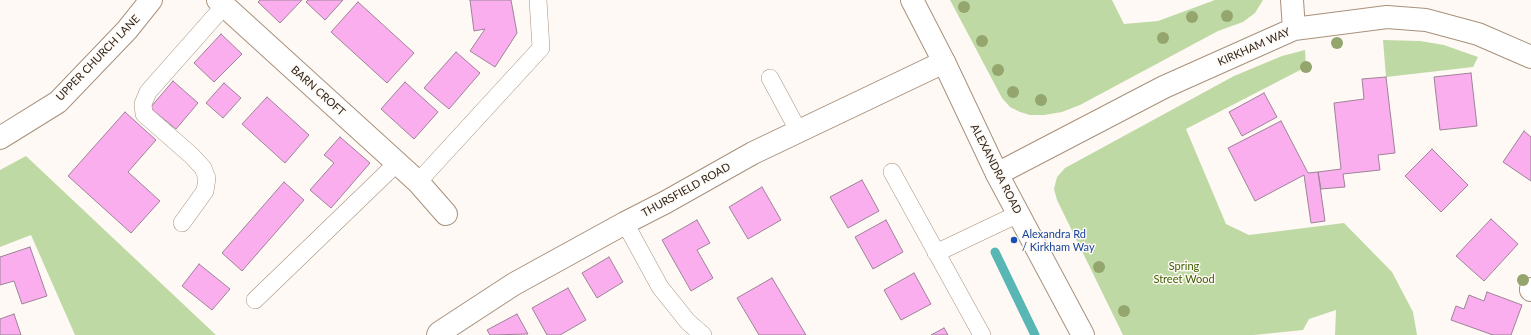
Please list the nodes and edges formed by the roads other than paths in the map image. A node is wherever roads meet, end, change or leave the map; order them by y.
1 (151, 0) edge
2 (538, 0) edge
3 (912, 0) edge
4 (1292, 0) edge
5 (224, 2) edge
6 (1294, 29) junction
7 (1531, 57) edge
8 (944, 62) junction
9 (770, 78) dead end
10 (798, 130) junction
11 (0, 138) edge
12 (397, 163) junction
13 (892, 172) dead end
14 (997, 174) junction
15 (418, 182) junction
16 (446, 214) dead end
17 (1018, 214) junction
18 (182, 223) dead end
19 (625, 223) junction
20 (936, 253) junction
21 (255, 300) dead end
22 (438, 335) edge
23 (703, 335) edge
24 (982, 335) edge
25 (1083, 335) edge

1 - 11 street, UPPER CHURCH LANE
2 - 15 lane
3 - 8 street, ALEXANDRA ROAD
4 - 6 street
5 - 12 street, BARN CROFT
5 - 18 lane
6 - 7 street, KIRKHAM WAY
6 - 14 street, KIRKHAM WAY
8 - 10 street, THURSFIELD ROAD
8 - 14 street, ALEXANDRA ROAD
9 - 10 lane
10 - 19 street, THURSFIELD ROAD
12 - 15 street, BARN CROFT
12 - 21 lane
13 - 20 lane
14 - 17 street, ALEXANDRA ROAD
15 - 16 street, BARN CROFT
17 - 20 lane
17 - 25 street, ALEXANDRA ROAD
19 - 22 street, THURSFIELD ROAD
19 - 23 lane
20 - 24 lane

